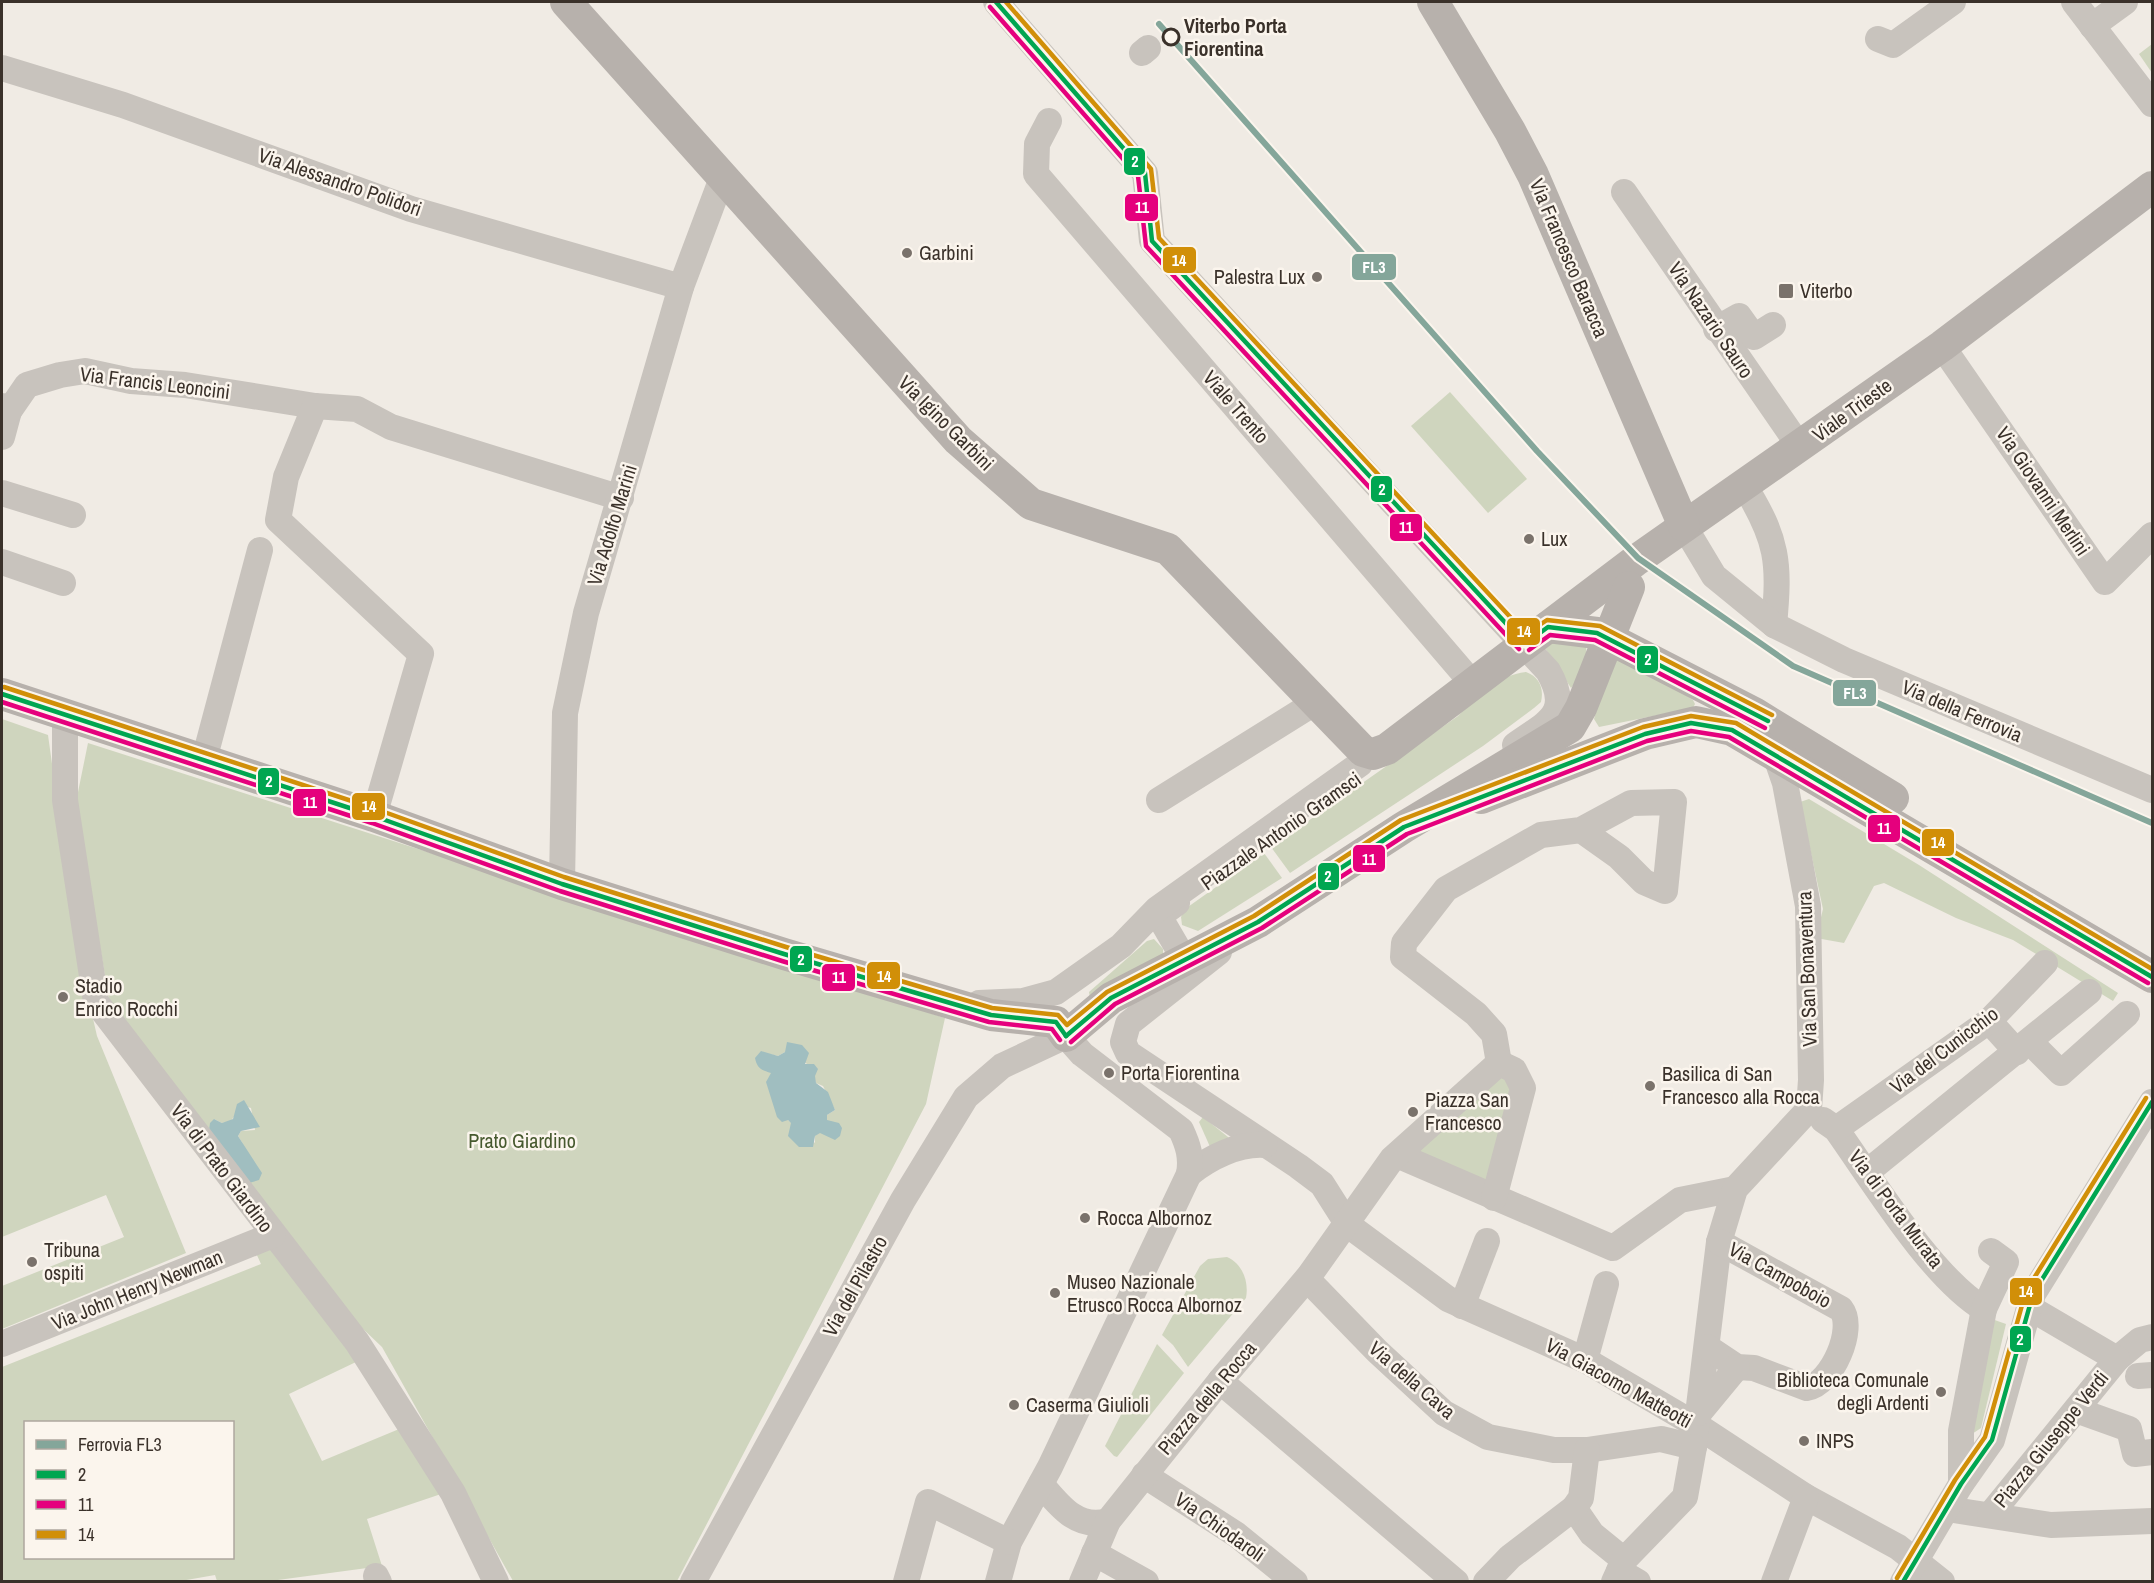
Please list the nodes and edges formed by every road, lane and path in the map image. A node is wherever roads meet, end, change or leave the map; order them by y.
1 (566, 2) edge
2 (996, 2) edge
3 (1433, 2) edge
4 (1953, 2) edge
5 (2074, 2) edge
6 (2125, 2) edge
7 (2092, 26) junction
8 (1878, 39) dead end
9 (2, 69) edge
10 (2152, 104) edge
11 (1049, 121) dead end
12 (722, 178) junction
13 (2152, 186) edge
14 (1624, 192) dead end
15 (681, 286) junction
16 (1773, 325) dead end
17 (1716, 329) junction
18 (1942, 346) junction
19 (315, 406) junction
20 (5, 409) edge
21 (2, 437) edge
22 (1800, 447) junction
23 (1744, 485) junction
24 (2, 493) edge
25 (621, 498) junction
26 (73, 515) dead end
27 (1684, 526) junction
28 (2152, 536) edge
29 (260, 550) dead end
30 (2, 562) edge
31 (1632, 574) junction
32 (63, 583) dead end
33 (1774, 625) junction
34 (1536, 636) junction
35 (1608, 638) junction
36 (1548, 672) junction
37 (1676, 672) junction
38 (1484, 675) junction
39 (2, 694) edge
40 (1316, 702) junction
41 (65, 714) junction
42 (1375, 750) junction
43 (1775, 754) junction
44 (204, 760) junction
45 (2152, 790) edge
46 (1159, 800) dead end
47 (374, 816) junction
48 (1404, 827) junction
49 (1581, 830) dead end
50 (562, 884) junction
51 (1258, 922) junction
52 (2152, 957) edge
53 (1184, 959) junction
54 (2045, 963) dead end
55 (2152, 977) edge
56 (2089, 993) dead end
57 (958, 1004) junction
58 (2127, 1014) dead end
59 (1989, 1021) junction
60 (1066, 1036) junction
61 (2023, 1047) junction
62 (1499, 1063) junction
63 (2152, 1102) edge
64 (1809, 1109) junction
65 (1836, 1129) junction
66 (1265, 1145) junction
67 (1397, 1155) junction
68 (1867, 1172) junction
69 (1189, 1174) junction
70 (1735, 1189) junction
71 (1500, 1201) junction
72 (1348, 1225) junction
73 (273, 1235) junction
74 (1487, 1241) dead end
75 (1719, 1242) junction
76 (1991, 1251) dead end
77 (1307, 1279) junction
78 (1606, 1284) dead end
79 (2031, 1301) junction
80 (1462, 1306) junction
81 (1984, 1309) junction
82 (2152, 1337) edge
83 (1708, 1342) junction
84 (2, 1344) edge
85 (1585, 1360) junction
86 (1737, 1367) junction
87 (2127, 1370) edge
88 (1220, 1381) junction
89 (2076, 1410) junction
90 (1696, 1428) junction
91 (1587, 1450) junction
92 (2152, 1452) edge
93 (1144, 1475) junction
94 (1041, 1484) junction
95 (1961, 1484) junction
96 (1806, 1497) junction
97 (1574, 1508) junction
98 (1947, 1509) junction
99 (1993, 1515) junction
100 (1108, 1521) junction
101 (2152, 1521) edge
102 (1009, 1542) junction
103 (1094, 1553) junction
104 (1910, 1571) edge
105 (1624, 1574) edge
106 (496, 1581) edge
107 (693, 1581) edge
108 (906, 1581) edge
109 (998, 1581) edge
110 (1082, 1581) edge
111 (1146, 1581) edge
112 (1295, 1581) edge
113 (1456, 1581) edge
114 (1486, 1581) edge
115 (1774, 1581) edge
116 (1942, 1581) edge

1 - 12 main road, Via Igino Garbini
2 - 34 street
3 - 27 main road, Via Francesco Baracca
4 - 8 street
5 - 7 street
6 - 7 street
7 - 10 street
9 - 15 street, Via Alessandro Polidori
11 - 38 street, Viale Trento
12 - 15 street, Via Adolfo Marini
12 - 40 main road, Via Igino Garbini
13 - 18 main road, Viale Trieste
14 - 17 street, Via Nazario Sauro
15 - 25 street, Via Adolfo Marini
16 - 17 street
17 - 22 street, Via Nazario Sauro
18 - 22 main road, Viale Trieste
18 - 28 street, Via Giovanni Merlini
19 - 20 street, Via Francis Leoncini
19 - 25 street
19 - 47 street
20 - 21 street, Via Francis Leoncini
22 - 23 main road, Viale Trieste
23 - 27 main road, Viale Trieste
23 - 33 street
24 - 26 street
25 - 50 street, Via Adolfo Marini
27 - 31 main road, Viale Trieste
27 - 33 street, Via della Ferrovia
29 - 44 street
30 - 32 street
31 - 34 main road, Viale Trieste
31 - 35 main road
31 - 37 main road
33 - 45 street, Via della Ferrovia
34 - 35 main road
34 - 36 street
34 - 38 main road, Piazzale Antonio Gramsci
35 - 37 main road
35 - 48 main road
36 - 38 street
36 - 48 street
37 - 52 main road
38 - 42 main road, Piazzale Antonio Gramsci
39 - 41 main road
40 - 42 main road, Via Igino Garbini
40 - 46 street
41 - 44 main road
41 - 73 street, Via di Prato Giardino
42 - 53 street, Piazzale Antonio Gramsci
42 - 57 street, Piazzale Antonio Gramsci
43 - 48 main road
43 - 55 main road
43 - 64 street, Via San Bonaventura
44 - 47 main road
47 - 50 main road
48 - 51 main road
49 - 62 street
50 - 57 main road
51 - 53 main road
51 - 66 street
53 - 60 main road
54 - 59 street, Via del Cunicchio
56 - 61 street
57 - 60 main road
58 - 61 street
59 - 61 street
59 - 65 street, Via del Cunicchio
60 - 69 street
60 - 107 street, Via del Pilastro
61 - 68 street
62 - 67 street
62 - 71 street
63 - 79 street
64 - 65 street, Via di Porta Murata
64 - 70 street
65 - 68 street, Via di Porta Murata
66 - 69 street
66 - 72 street
67 - 71 street
67 - 72 street, Piazza della Rocca
68 - 81 street, Via di Porta Murata
69 - 94 street
70 - 71 street
70 - 75 street
72 - 77 street, Piazza della Rocca
72 - 80 street, Via Giacomo Matteotti
73 - 84 street, Via John Henry Newman
73 - 106 street, Via di Prato Giardino
74 - 80 street
75 - 83 street
75 - 86 street, Via Campoboio
76 - 81 street
77 - 88 street, Piazza della Rocca
77 - 91 street, Via della Cava
78 - 85 street
79 - 87 street, Piazza Giuseppe Verdi
79 - 95 street
80 - 85 street, Via Giacomo Matteotti
81 - 95 street
82 - 87 street
83 - 86 street
83 - 90 street
85 - 90 street, Via Giacomo Matteotti
86 - 90 street
87 - 89 street, Piazza Giuseppe Verdi
88 - 93 street, Piazza della Rocca
88 - 113 street
89 - 92 street
89 - 99 street, Piazza Giuseppe Verdi
90 - 91 street, Via della Cava
90 - 96 street, Via Giacomo Matteotti
90 - 105 street
91 - 97 street
93 - 100 street, Piazza della Rocca
93 - 112 street, Via Chiodaroli
94 - 100 street
94 - 102 street
95 - 98 street
96 - 104 street, Via Giacomo Matteotti
96 - 115 street
97 - 105 street
97 - 114 street
98 - 99 street
98 - 104 street
99 - 101 street
100 - 103 street, Piazza della Rocca
102 - 108 street
102 - 109 street
103 - 110 street, Piazza della Rocca
103 - 111 street
104 - 116 street, Via Giacomo Matteotti

